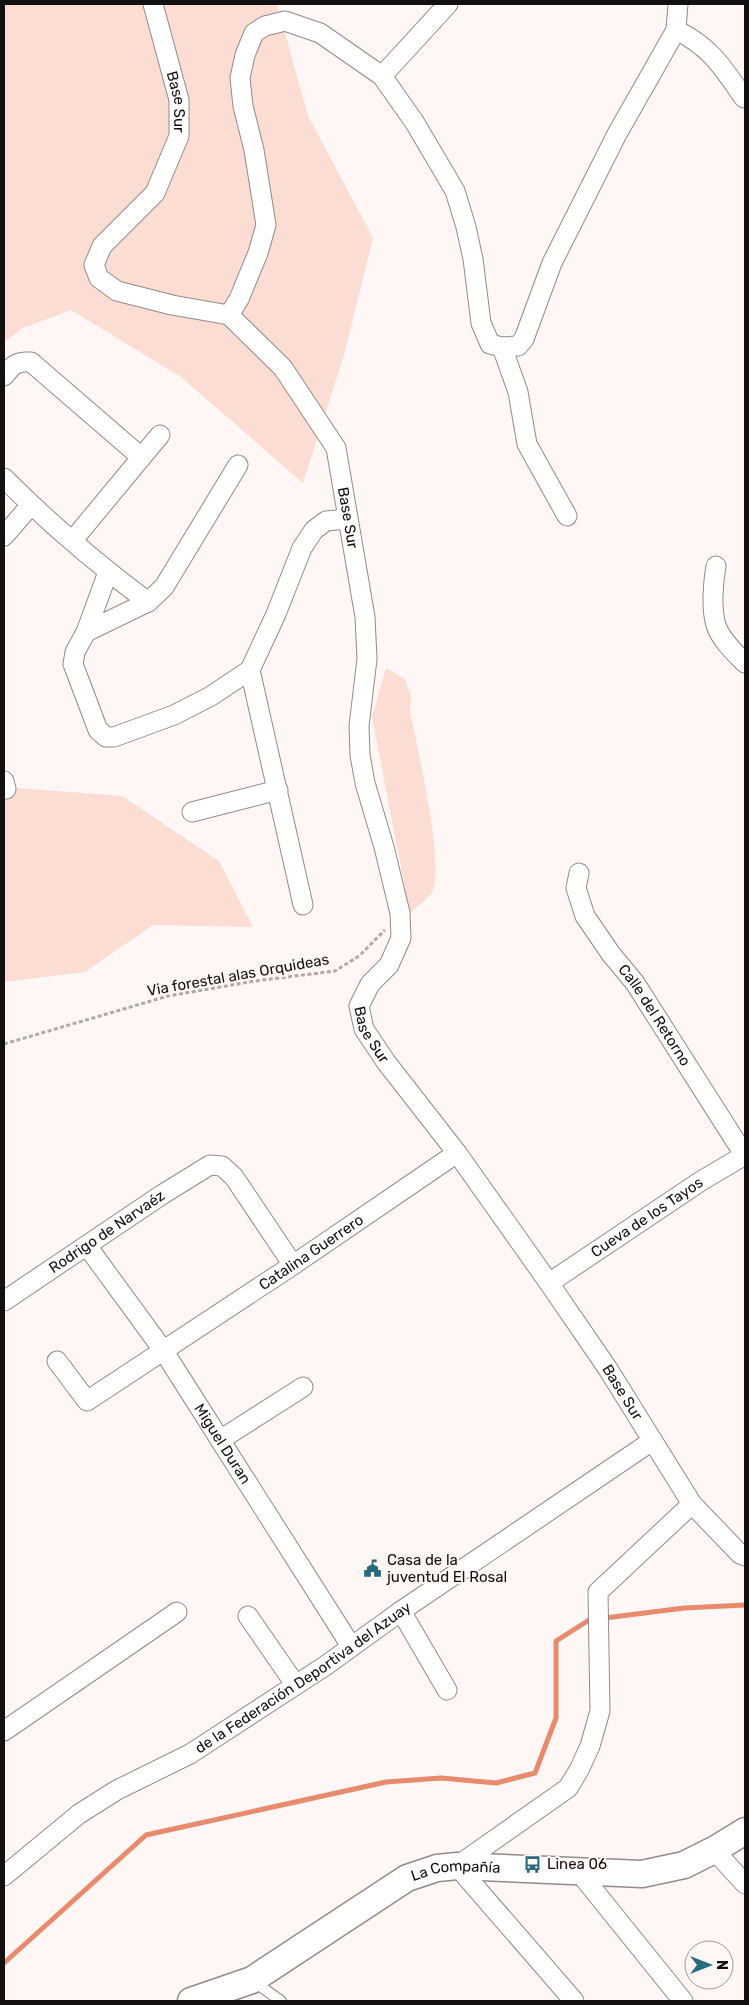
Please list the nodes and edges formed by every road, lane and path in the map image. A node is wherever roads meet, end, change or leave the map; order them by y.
1 (153, 4) edge
2 (448, 4) edge
3 (678, 4) edge
4 (676, 30) junction
5 (382, 76) junction
6 (744, 98) edge
7 (229, 315) junction
8 (502, 347) junction
9 (4, 376) edge
10 (160, 435) dead end
11 (141, 458) junction
12 (238, 465) dead end
13 (4, 478) edge
14 (31, 505) junction
15 (567, 516) dead end
16 (347, 519) junction
17 (4, 536) edge
18 (72, 540) junction
19 (716, 566) dead end
20 (108, 572) junction
21 (148, 602) junction
22 (86, 632) junction
23 (745, 663) edge
24 (250, 670) junction
25 (278, 790) junction
26 (192, 812) dead end
27 (579, 873) dead end
28 (303, 905) dead end
29 (400, 913) junction
30 (4, 1044) edge
31 (457, 1153) junction
32 (745, 1156) edge
33 (87, 1246) junction
34 (293, 1265) junction
35 (549, 1283) junction
36 (4, 1301) edge
37 (163, 1350) junction
38 (57, 1361) dead end
39 (303, 1387) dead end
40 (220, 1440) junction
41 (652, 1441) junction
42 (692, 1504) junction
43 (745, 1556) edge
44 (401, 1611) junction
45 (177, 1612) dead end
46 (248, 1616) dead end
47 (351, 1646) junction
48 (296, 1684) junction
49 (447, 1690) dead end
50 (4, 1731) edge
51 (745, 1831) edge
52 (714, 1850) junction
53 (457, 1866) junction
54 (579, 1872) junction
55 (4, 1876) edge
56 (745, 1884) edge
57 (252, 1980) junction
58 (191, 2001) edge
59 (282, 2001) edge
60 (574, 2001) edge
61 (682, 2001) edge

1 - 7 street, Base Sur
2 - 5 street
3 - 4 street
4 - 6 street
4 - 8 street
5 - 7 street
5 - 8 street
7 - 16 street, Base Sur
8 - 15 street
9 - 11 street
10 - 11 street
11 - 18 street
12 - 21 street
13 - 14 street
14 - 17 street
14 - 18 street
16 - 24 street
16 - 29 street, Base Sur
18 - 20 street
19 - 23 street
20 - 21 street
20 - 22 street
21 - 22 street
22 - 24 street
24 - 25 street
25 - 26 street
25 - 28 street
27 - 32 street, Calle del Retorno
29 - 30 path, Via forestal alas Orquideas
29 - 31 street, Base Sur
31 - 34 street, Catalina Guerrero
31 - 35 street, Base Sur
32 - 35 street, Cueva de los Tayos
33 - 34 street, Rodrigo de Narvaéz
33 - 36 street, Rodrigo de Narvaéz
33 - 37 street, Miguel Duran
34 - 37 street, Catalina Guerrero
35 - 41 street, Base Sur
37 - 38 street, Catalina Guerrero
37 - 40 street, Miguel Duran
39 - 40 street
40 - 47 street, Miguel Duran
41 - 42 street, Base Sur
41 - 44 street, de la Federación Deportiva del Azuay
42 - 43 street, Base Sur
42 - 53 street
44 - 47 street, de la Federación Deportiva del Azuay
44 - 49 street
45 - 50 street
46 - 48 street
47 - 48 street, de la Federación Deportiva del Azuay
48 - 55 street, de la Federación Deportiva del Azuay
51 - 52 street, La Compañía
52 - 54 street, La Compañía
52 - 56 street
53 - 54 street, La Compañía
53 - 57 street, La Compañía
53 - 60 street
54 - 61 street
57 - 58 street, La Compañía
57 - 59 lane

